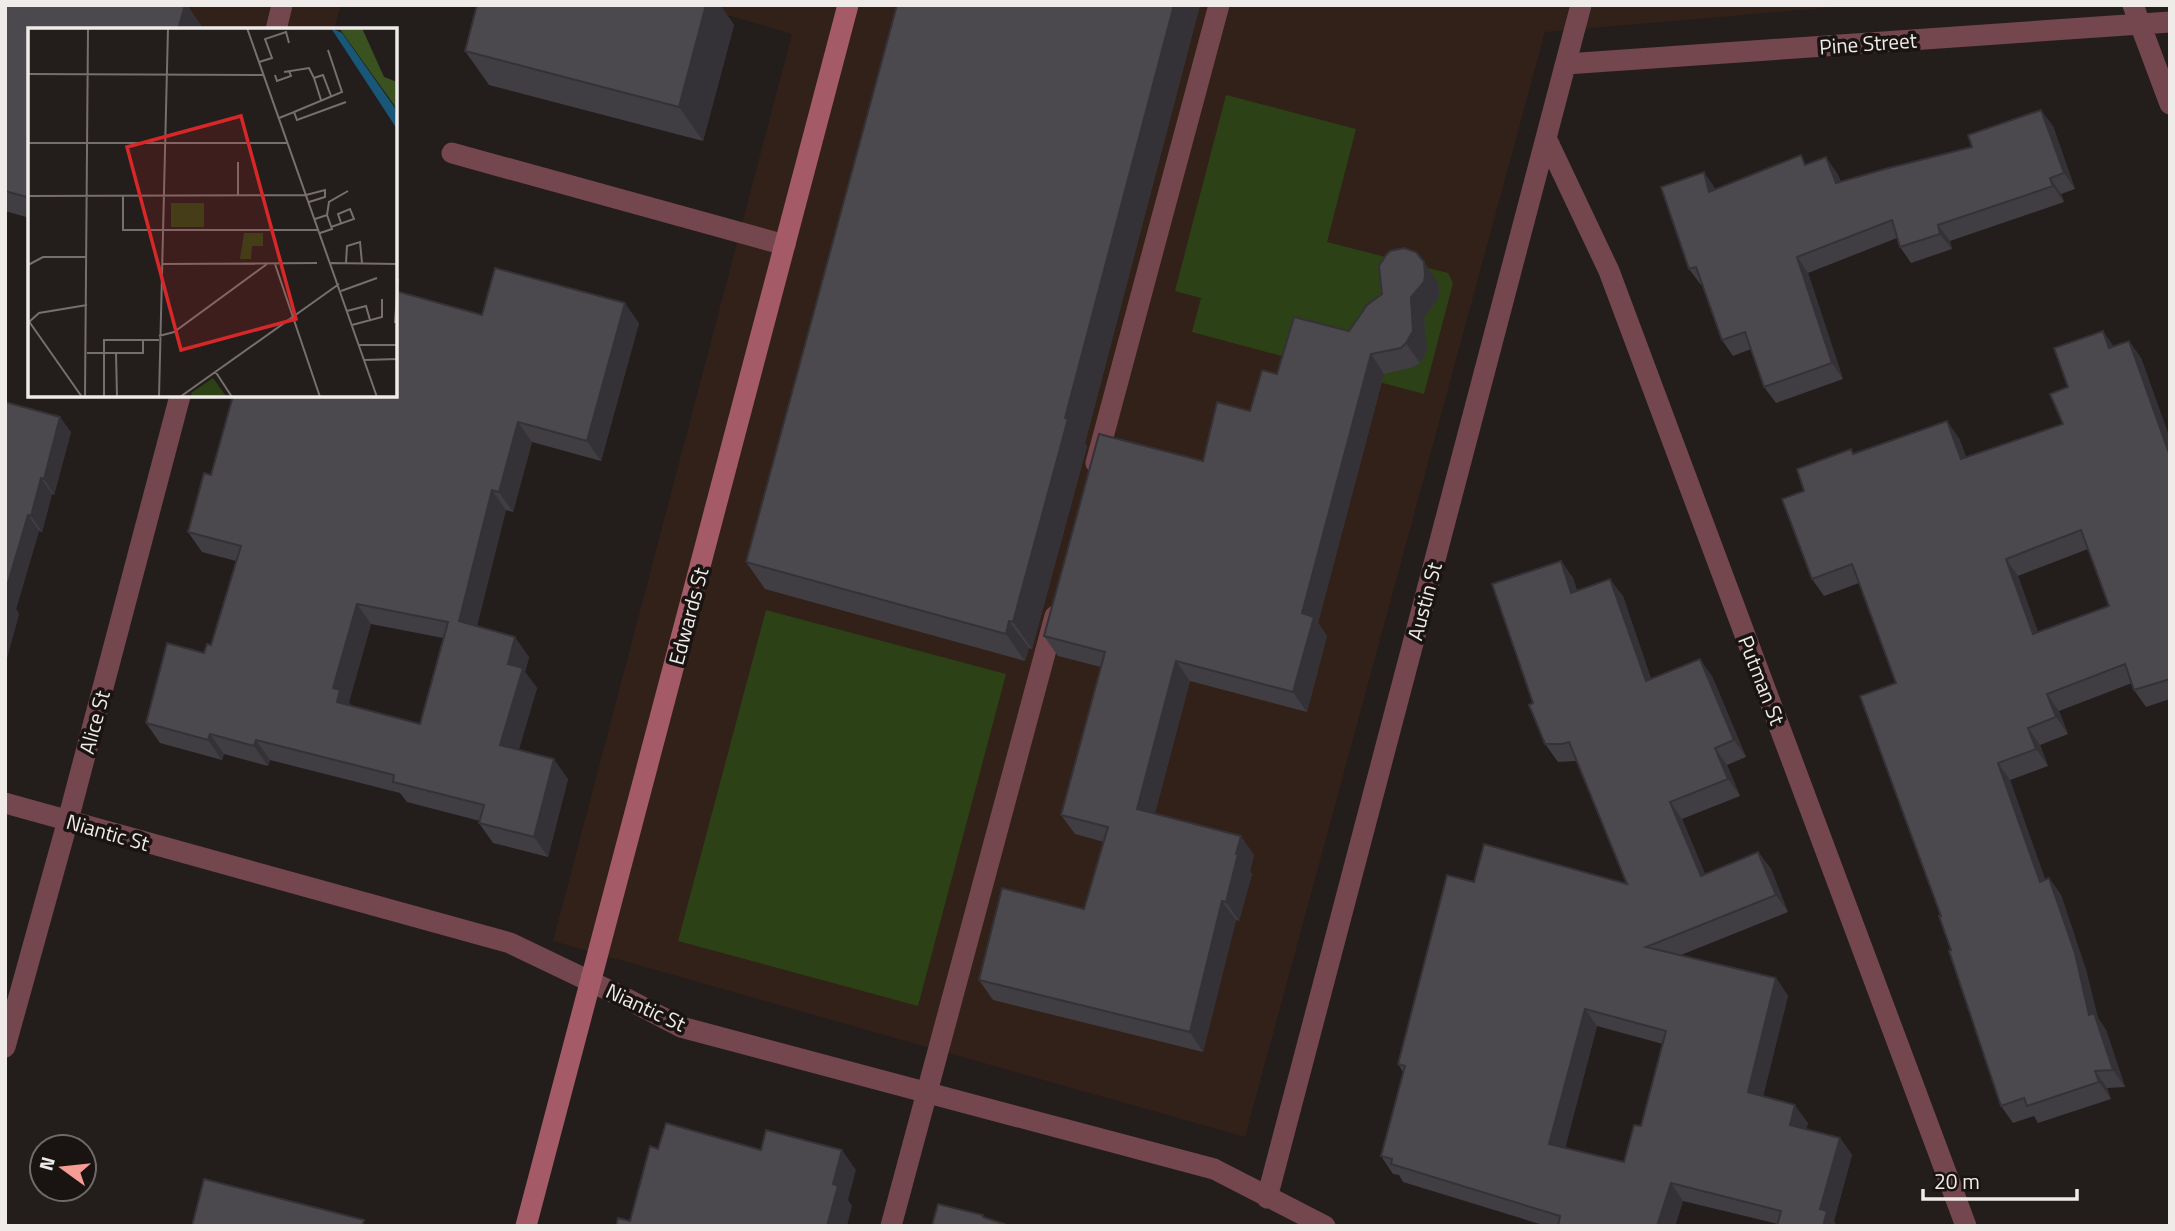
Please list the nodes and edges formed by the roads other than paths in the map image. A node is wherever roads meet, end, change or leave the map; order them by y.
1 (282, 5) edge
2 (848, 5) edge
3 (1219, 5) edge
4 (1581, 5) edge
5 (2137, 15) edge
6 (2170, 22) edge
7 (276, 28) edge
8 (1566, 64) junction
9 (2170, 104) edge
10 (1546, 138) junction
11 (452, 153) dead end
12 (785, 245) junction
13 (180, 397) edge
14 (1091, 485) edge
15 (1062, 592) edge
16 (5, 803) edge
17 (68, 820) junction
18 (592, 982) junction
19 (5, 1047) edge
20 (927, 1092) junction
21 (1268, 1198) junction
22 (526, 1226) edge
23 (891, 1226) edge
24 (1325, 1226) edge
25 (1966, 1226) edge

1 - 7 street
2 - 12 street, Edwards St
3 - 14 street
4 - 8 street, Austin St
5 - 6 street, Pine Street
5 - 8 street, Pine Street
5 - 9 street
8 - 10 street, Austin St
10 - 21 street, Austin St
10 - 25 street, Putman St
11 - 12 street
12 - 18 street, Edwards St
13 - 17 street, Alice St
15 - 20 street
16 - 17 street, Niantic St
17 - 18 street, Niantic St
17 - 19 street, Alice St
18 - 20 street, Niantic St
18 - 22 street, Edwards St
20 - 21 street, Niantic St
20 - 23 street
21 - 24 street, Niantic St

